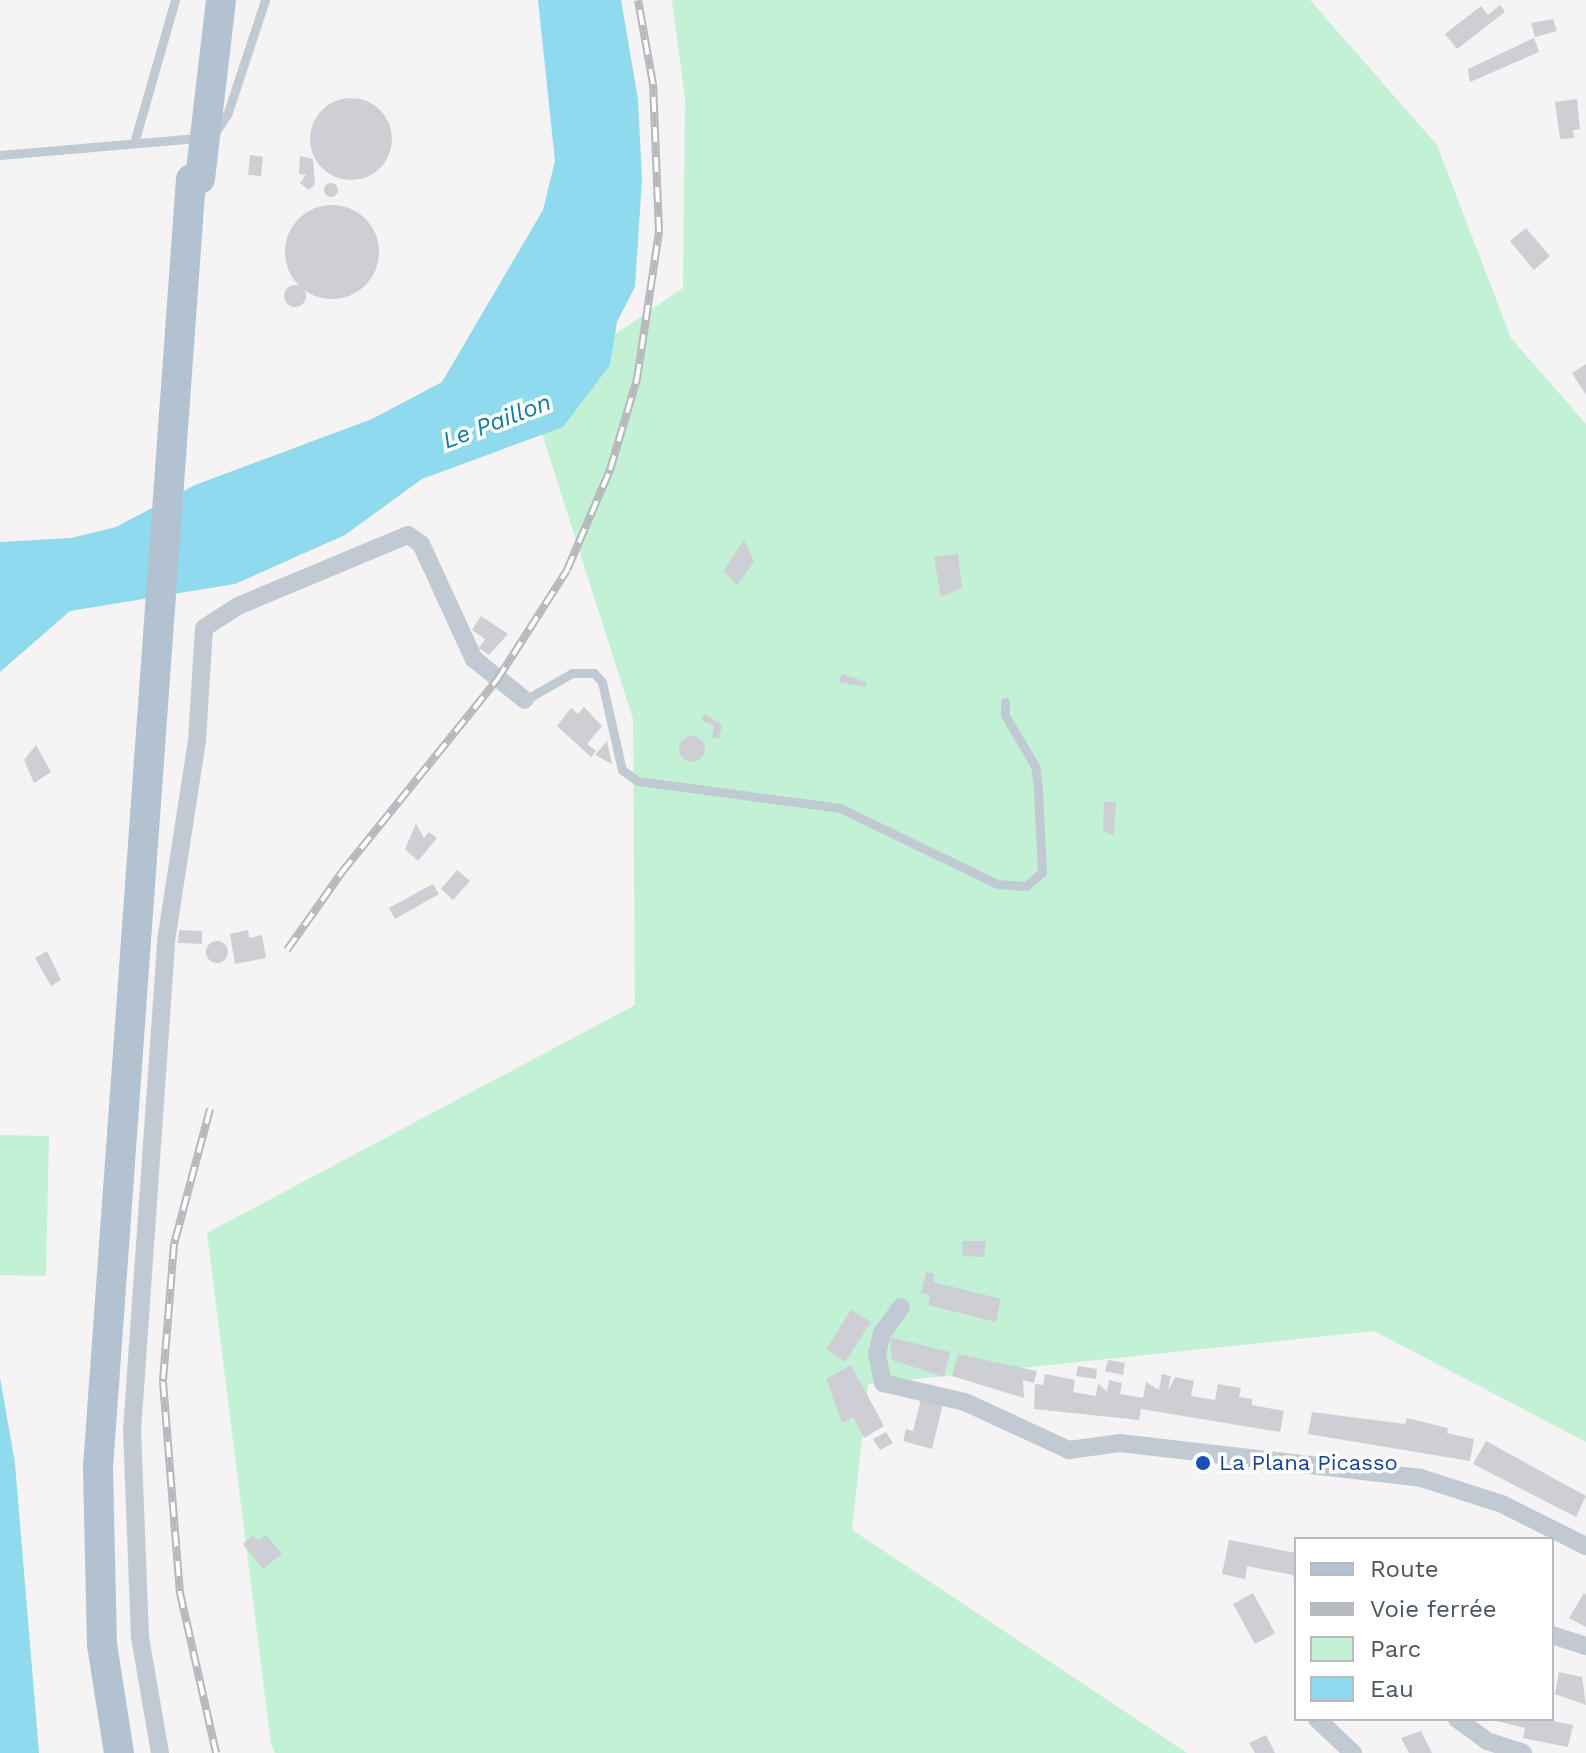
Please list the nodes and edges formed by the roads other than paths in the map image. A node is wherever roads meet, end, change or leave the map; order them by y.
1 (175, 0) edge
2 (211, 0) edge
3 (221, 0) edge
4 (265, 0) edge
5 (134, 143) junction
6 (0, 155) edge
7 (196, 179) junction
8 (160, 664) junction
9 (525, 700) joint
10 (1005, 702) dead end
11 (901, 1307) dead end
12 (1586, 1546) edge
13 (1554, 1636) edge
14 (1586, 1646) edge
15 (1319, 1721) edge
16 (1475, 1736) edge
17 (119, 1753) edge
18 (131, 1753) edge
19 (160, 1753) edge
20 (1353, 1753) edge
21 (1523, 1753) edge

1 - 5 lane
2 - 7 main road
3 - 7 main road, bridge
4 - 5 lane
5 - 6 lane
7 - 8 main road
8 - 17 main road
8 - 18 main road
9 - 10 lane
9 - 19 street
11 - 12 street
13 - 14 street
15 - 20 street
16 - 21 street

